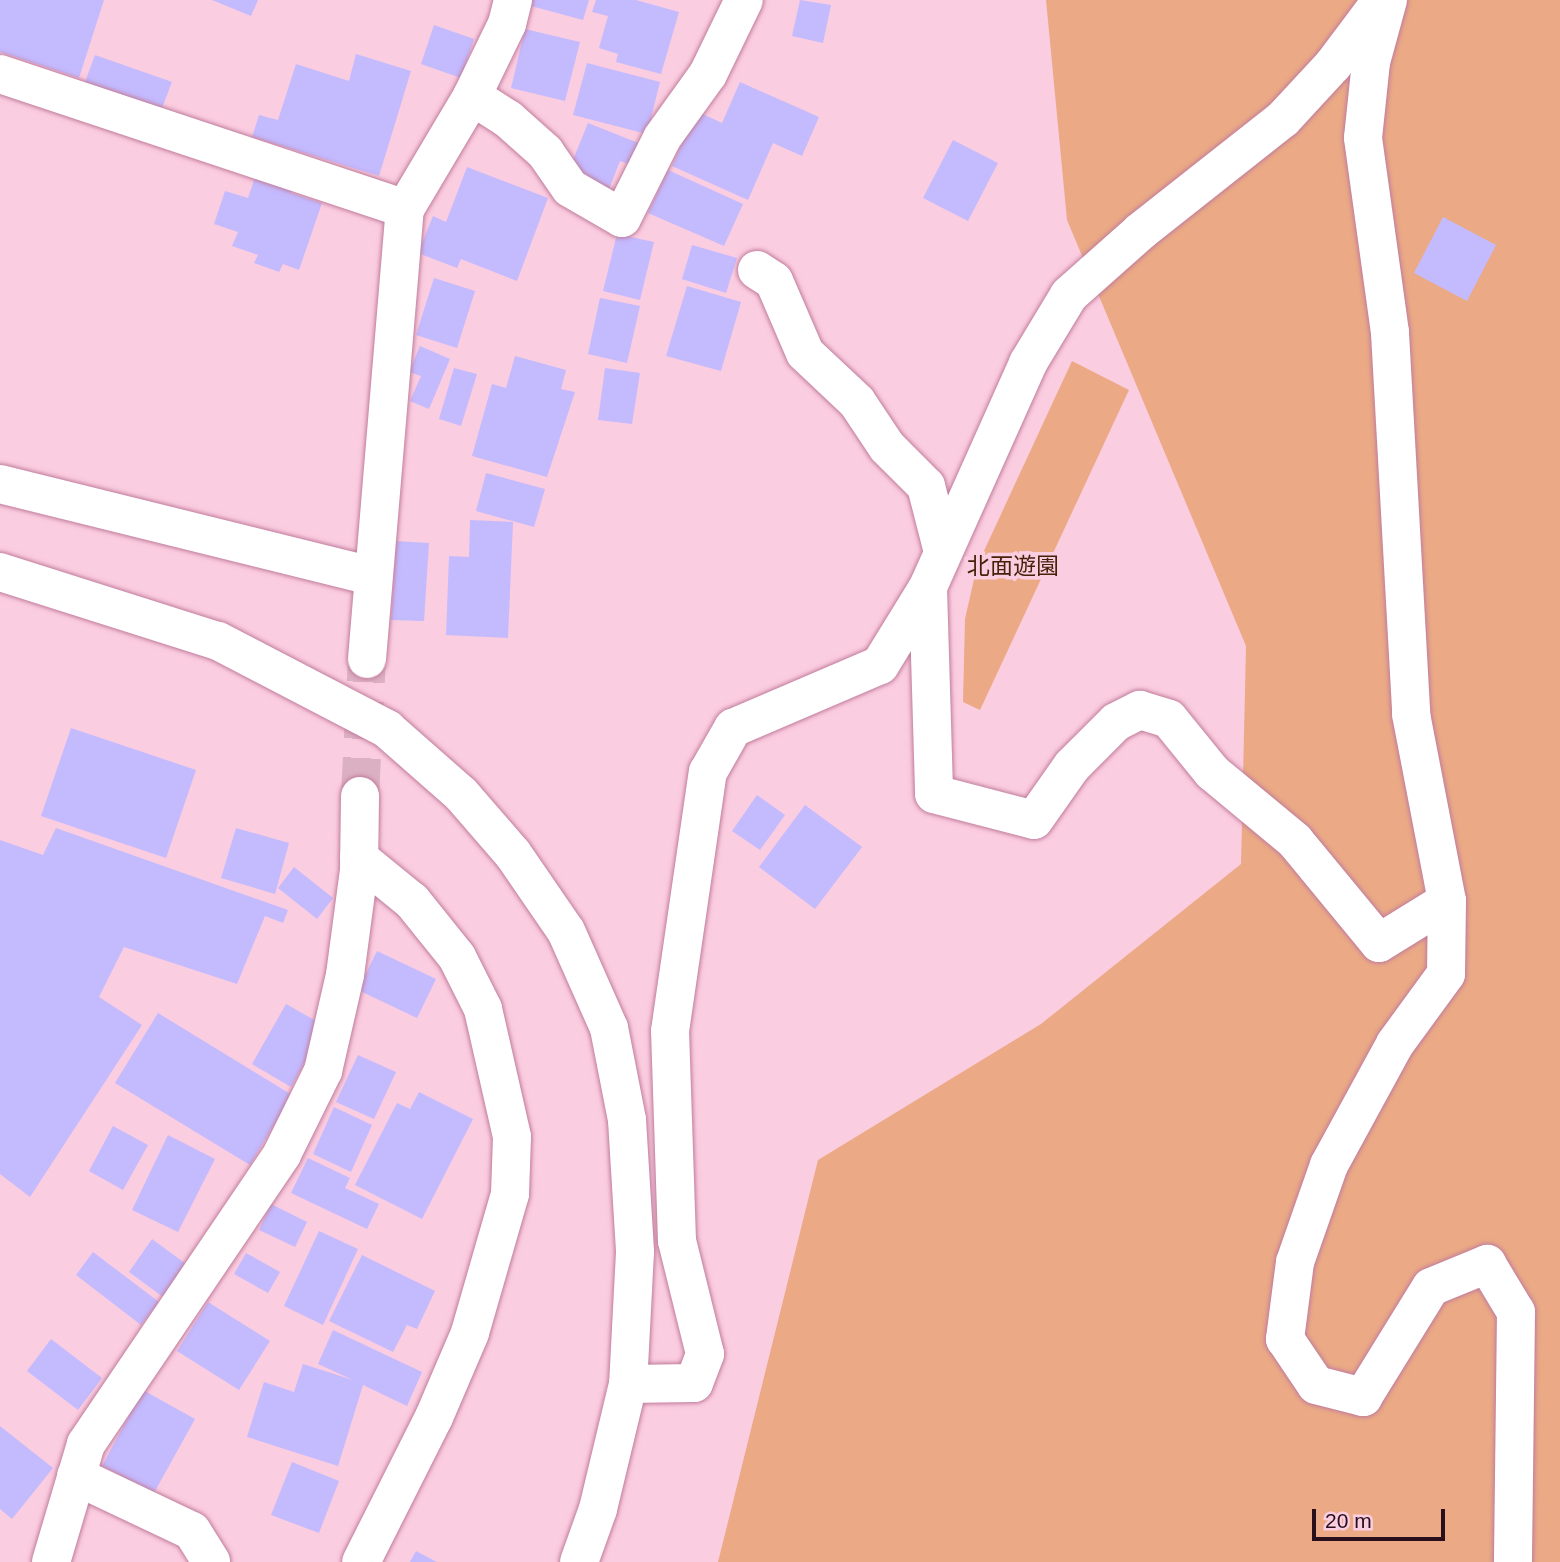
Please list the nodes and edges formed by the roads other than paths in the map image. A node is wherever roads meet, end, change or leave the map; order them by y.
1 (513, 0) edge
2 (744, 0) edge
3 (1381, 0) edge
4 (1388, 0) edge
5 (0, 74) edge
6 (472, 96) junction
7 (405, 209) junction
8 (757, 270) dead end
9 (0, 484) edge
10 (943, 552) junction
11 (0, 572) edge
12 (373, 576) junction
13 (928, 587) junction
14 (367, 659) tunnel mouth
15 (360, 796) tunnel mouth
16 (359, 858) junction
17 (1447, 901) junction
18 (628, 1384) junction
19 (76, 1476) junction
20 (51, 1562) edge
21 (211, 1562) edge
22 (361, 1562) edge
23 (579, 1562) edge
24 (1513, 1562) edge

1 - 6 street
2 - 6 street
3 - 10 street
4 - 17 street
5 - 7 street
6 - 7 street
7 - 12 street
8 - 10 street
9 - 12 street
10 - 13 street
11 - 18 street
12 - 14 street
13 - 17 street
13 - 18 street
15 - 16 street
16 - 19 street
16 - 22 street
17 - 24 street
18 - 23 street
19 - 20 street
19 - 21 street

